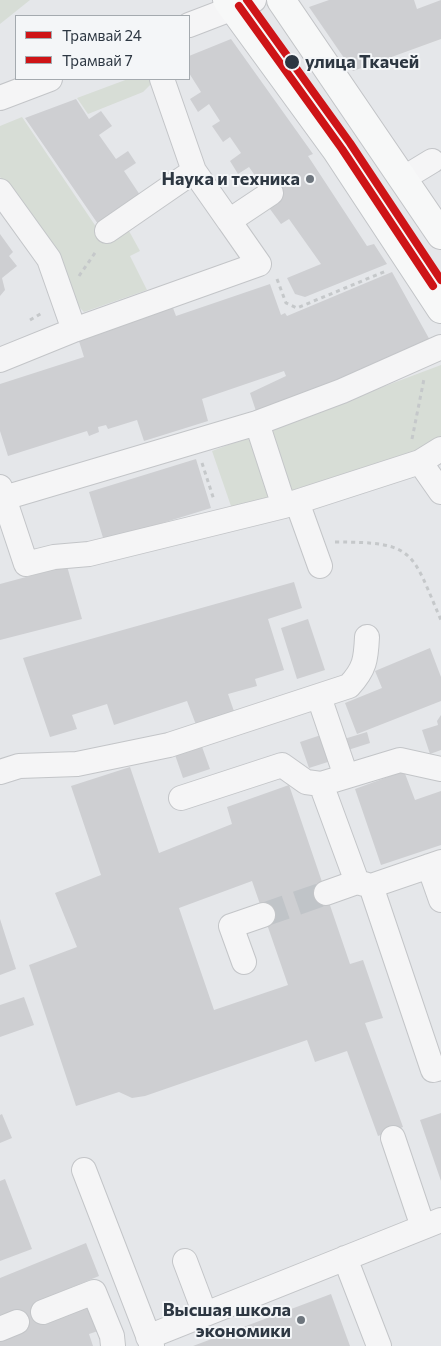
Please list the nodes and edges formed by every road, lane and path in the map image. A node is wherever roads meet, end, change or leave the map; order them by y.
1 (281, 0) edge
2 (238, 3) edge
3 (190, 25) edge
4 (47, 80) edge
5 (162, 80) edge
6 (0, 98) edge
7 (432, 161) dead end
8 (194, 171) junction
9 (404, 178) junction
10 (0, 191) edge
11 (271, 193) dead end
12 (229, 221) junction
13 (441, 235) edge
14 (103, 240) joint
15 (258, 264) junction
16 (392, 268) dead end
17 (80, 276) dead end
18 (441, 309) edge
19 (74, 330) junction
20 (441, 347) edge
21 (0, 360) edge
22 (426, 374) dead end
23 (257, 423) junction
24 (195, 441) junction
25 (441, 450) edge
26 (416, 452) junction
27 (441, 492) edge
28 (2, 493) edge
29 (290, 504) junction
30 (221, 521) junction
31 (326, 542) dead end
32 (320, 566) dead end
33 (441, 620) edge
34 (367, 637) dead end
35 (319, 697) junction
36 (441, 769) edge
37 (0, 772) edge
38 (346, 776) junction
39 (321, 784) junction
40 (181, 798) dead end
41 (435, 864) edge
42 (364, 884) junction
43 (326, 893) tunnel mouth
44 (441, 900) edge
45 (263, 915) tunnel mouth
46 (244, 962) dead end
47 (441, 1068) edge
48 (393, 1138) dead end
49 (84, 1170) dead end
50 (432, 1223) edge
51 (344, 1258) junction
52 (185, 1261) dead end
53 (43, 1312) dead end
54 (205, 1314) junction
55 (150, 1341) edge
56 (113, 1346) edge
57 (379, 1346) edge

1 - 9 main road
2 - 3 street
2 - 18 main road
4 - 6 street
5 - 8 street
7 - 9 street
8 - 12 street
8 - 14 street
9 - 13 main road
10 - 19 street
11 - 12 street
12 - 15 street
14 - 17 path
15 - 16 path
15 - 19 street
19 - 21 street
20 - 23 street
22 - 26 path
23 - 24 street
23 - 29 street
24 - 28 street
24 - 30 path
25 - 26 street
26 - 27 street
26 - 29 street
28 - 30 street
29 - 30 street
29 - 32 street
31 - 33 path
34 - 35 street
35 - 37 street
35 - 38 street
36 - 38 street
38 - 39 street
39 - 40 street
39 - 42 street
41 - 42 street
41 - 44 street
42 - 43 street
42 - 47 street
45 - 46 street
48 - 50 street
49 - 55 street
50 - 51 street
51 - 54 street
51 - 57 street
52 - 54 street
53 - 56 street
54 - 55 street

